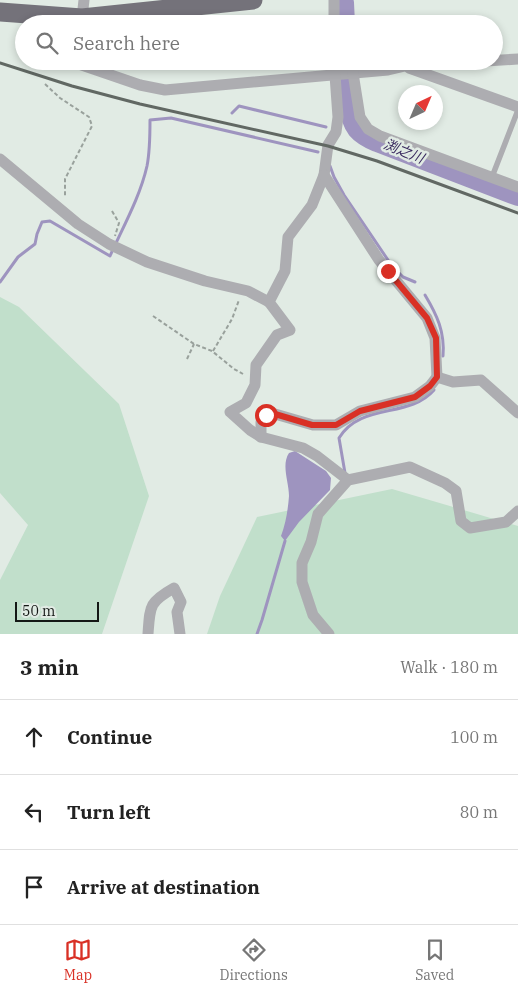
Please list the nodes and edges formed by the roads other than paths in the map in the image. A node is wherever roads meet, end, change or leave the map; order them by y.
1 (253, 0) edge
2 (334, 0) edge
3 (0, 12) edge
4 (76, 15) edge
5 (334, 15) edge
6 (518, 59) edge
7 (503, 60) edge
8 (97, 70) edge
9 (342, 70) edge
10 (388, 70) edge
11 (415, 70) edge
12 (345, 74) junction
13 (518, 109) edge
14 (0, 159) edge
15 (324, 175) junction
16 (492, 177) junction
17 (518, 187) edge
18 (269, 302) junction
19 (437, 377) junction
20 (518, 413) edge
21 (261, 437) junction
22 (348, 480) junction
23 (518, 512) edge
24 (148, 634) edge
25 (180, 634) edge
26 (330, 634) edge

1 - 4 highway
2 - 5 street
3 - 4 highway
6 - 7 street
8 - 12 street
9 - 12 street
10 - 12 street
11 - 13 street
12 - 15 street
12 - 16 street
13 - 16 lane
14 - 18 street
15 - 18 street
15 - 19 street
16 - 17 street
18 - 21 street
19 - 20 street
19 - 21 street
21 - 22 street
22 - 23 street
22 - 26 street
24 - 25 street

